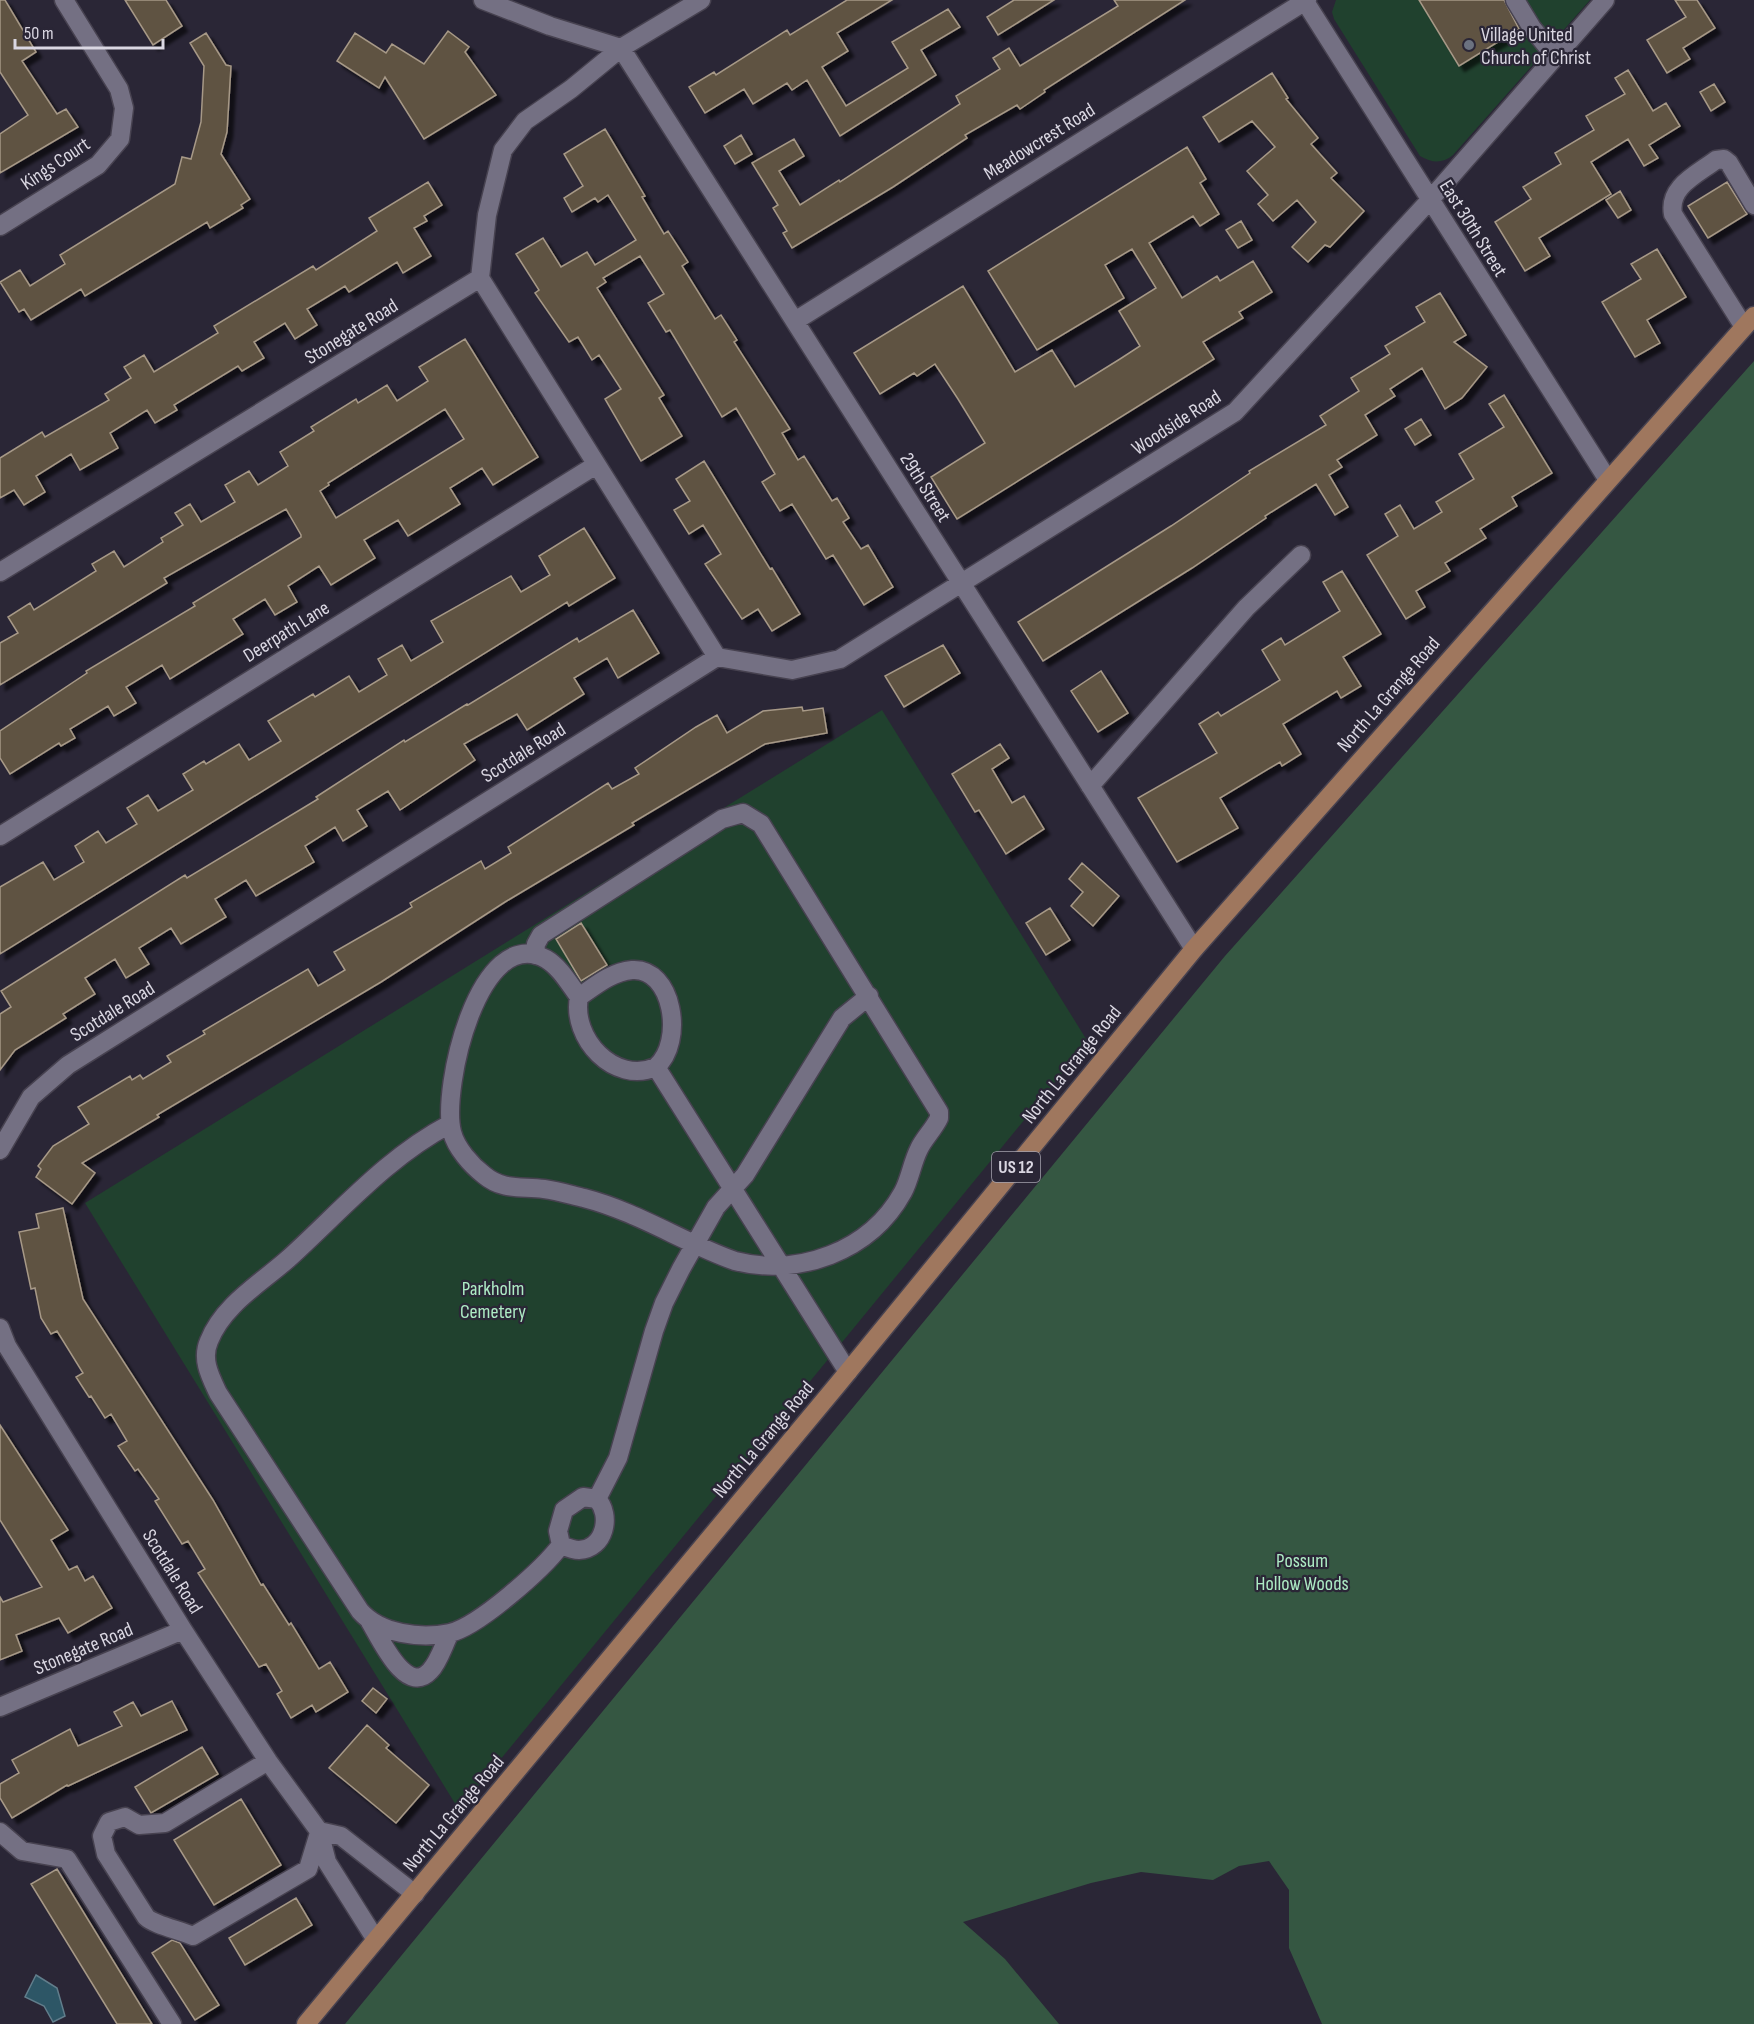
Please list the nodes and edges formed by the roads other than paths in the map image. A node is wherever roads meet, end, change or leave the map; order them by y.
1 (64, 0) edge
2 (483, 0) edge
3 (701, 0) edge
4 (1306, 0) edge
5 (1515, 0) edge
6 (1605, 0) edge
7 (621, 48) junction
8 (1556, 56) junction
9 (1429, 201) junction
10 (1754, 205) edge
11 (0, 226) edge
12 (480, 278) junction
13 (795, 321) junction
14 (1749, 321) edge
15 (596, 465) junction
16 (1608, 480) junction
17 (1301, 555) dead end
18 (0, 572) edge
19 (961, 584) junction
20 (717, 657) junction
21 (1090, 786) junction
22 (0, 836) edge
23 (1194, 949) junction
24 (535, 955) junction
25 (868, 996) junction
26 (579, 997) junction
27 (656, 1067) junction
28 (450, 1124) junction
29 (0, 1150) edge
30 (732, 1188) junction
31 (695, 1244) junction
32 (782, 1267) junction
33 (0, 1328) edge
34 (848, 1372) junction
35 (597, 1499) junction
36 (561, 1545) junction
37 (370, 1622) junction
38 (183, 1630) junction
39 (450, 1633) junction
40 (0, 1707) edge
41 (268, 1761) junction
42 (319, 1831) junction
43 (0, 1832) edge
44 (415, 1894) junction
45 (376, 1940) junction
46 (172, 2024) edge
47 (306, 2024) edge

1 - 11 street, Kings Court
2 - 7 street
3 - 7 street
4 - 9 street, East 30th Street
4 - 13 street, Meadowcrest Road
5 - 8 street
6 - 8 street, Woodside Road
7 - 12 street
7 - 13 street, 29th Street
8 - 9 street, Woodside Road
9 - 16 street, East 30th Street
9 - 19 street, Woodside Road
10 - 14 street
12 - 15 street
12 - 18 street, Stonegate Road
13 - 19 street, 29th Street
14 - 16 main road, North La Grange Road / US 12
15 - 20 street
15 - 22 street, Deerpath Lane
16 - 23 main road, North La Grange Road / US 12
17 - 21 street
19 - 20 street, Woodside Road
19 - 21 street, 29th Street
20 - 29 street, Scotdale Road
21 - 23 street, 29th Street
23 - 34 main road, North La Grange Road / US 12
24 - 25 street
24 - 26 street
24 - 28 street
25 - 30 street
25 - 32 street
26 - 27 street
26 - 27 street
27 - 30 street
28 - 31 street
28 - 37 street
30 - 31 street
30 - 32 street
31 - 32 street
31 - 35 street
32 - 34 street
33 - 38 street, Scotdale Road
34 - 44 main road, North La Grange Road / US 12
35 - 36 street
35 - 36 street
36 - 39 street
37 - 39 street
37 - 39 street
38 - 40 street, Stonegate Road
38 - 41 street, Scotdale Road
41 - 42 street, Scotdale Road
41 - 42 street
42 - 44 street
42 - 45 street, Scotdale Road
43 - 46 street
44 - 45 main road, North La Grange Road / US 12
45 - 47 main road, North La Grange Road / US 12

